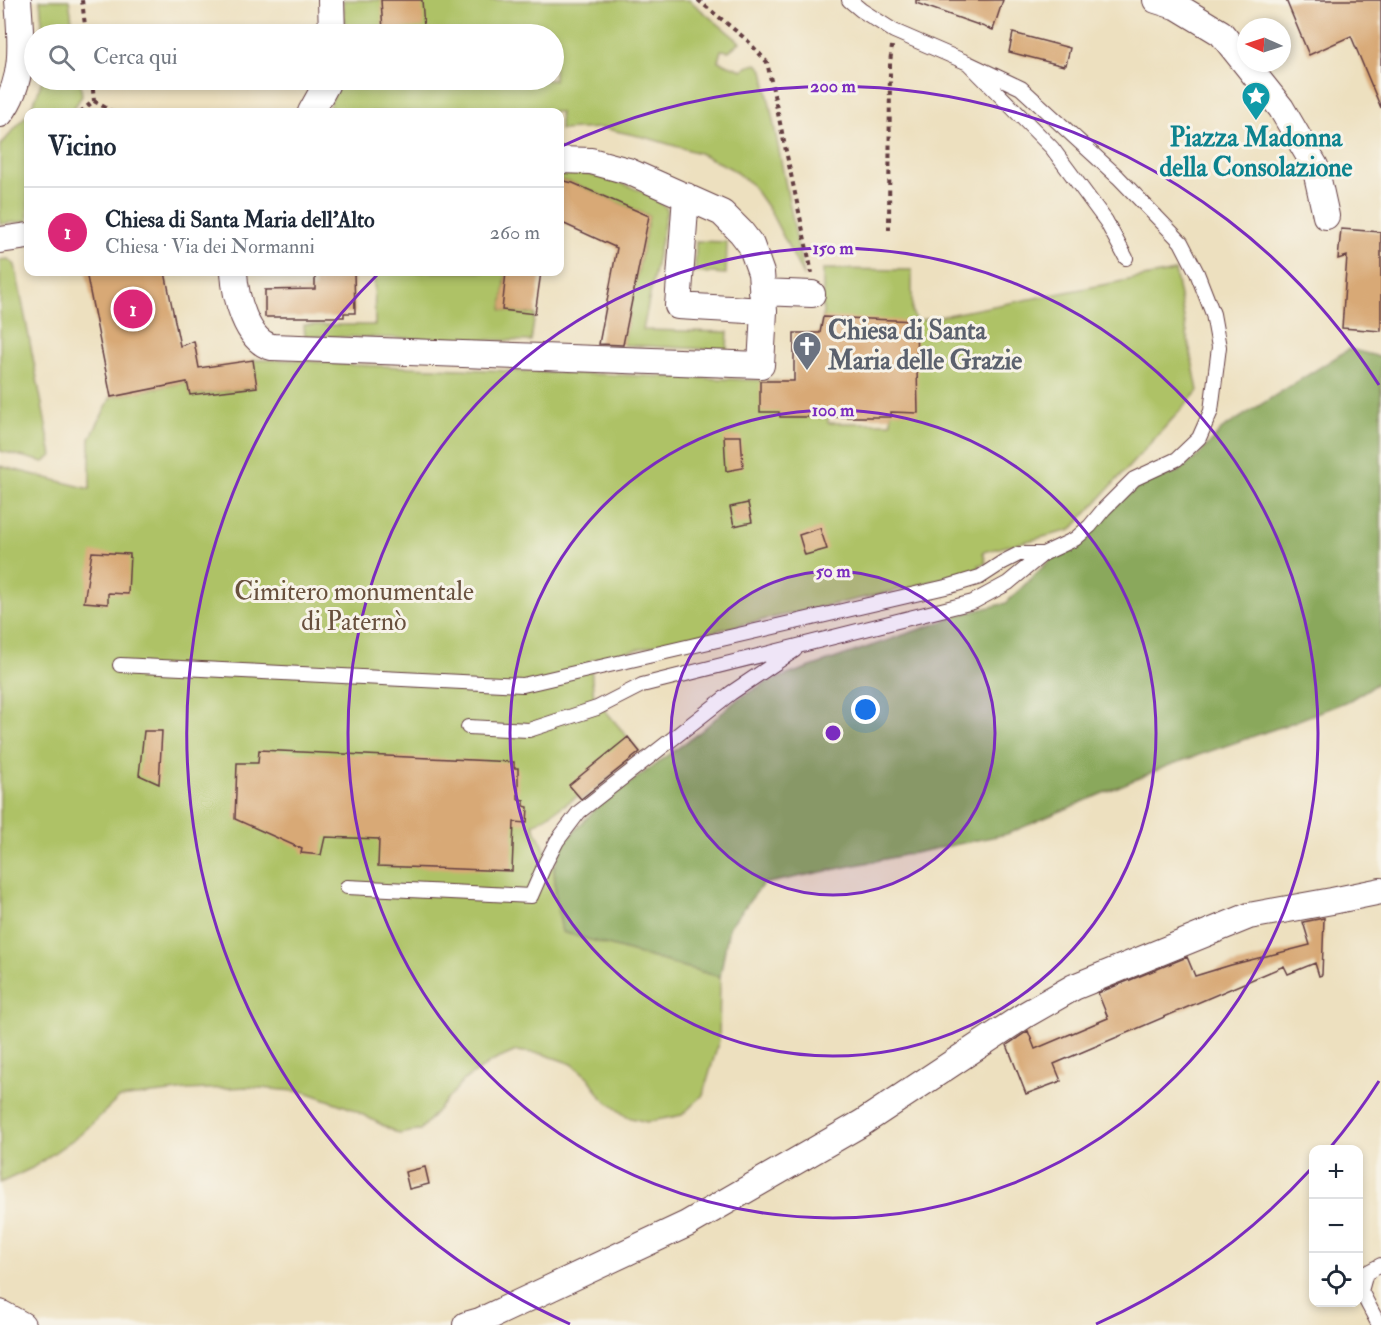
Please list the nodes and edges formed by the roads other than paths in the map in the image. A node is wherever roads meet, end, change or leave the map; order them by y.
1 (18, 0) edge
2 (331, 0) edge
3 (849, 0) edge
4 (1156, 0) edge
5 (332, 24) edge
6 (968, 63) junction
7 (322, 90) edge
8 (314, 108) edge
9 (0, 114) edge
10 (564, 160) edge
11 (686, 196) junction
12 (1326, 216) dead end
13 (24, 237) edge
14 (0, 240) edge
15 (1126, 258) dead end
16 (234, 276) edge
17 (812, 294) road end
18 (763, 302) junction
19 (1043, 554) junction
20 (804, 644) junction
21 (120, 665) dead end
22 (468, 728) dead end
23 (347, 887) dead end
24 (1381, 891) edge
25 (1381, 1265) edge
26 (0, 1313) edge
27 (22, 1325) edge
28 (466, 1325) edge
29 (1379, 1325) edge

1 - 9 street
2 - 5 street
3 - 6 lane
4 - 12 street
6 - 15 lane
6 - 19 lane
7 - 8 street
10 - 11 street
11 - 18 street
11 - 18 street
13 - 14 street
16 - 18 street
17 - 18 street
19 - 20 lane
19 - 21 lane
20 - 22 lane
20 - 23 lane
24 - 28 street
25 - 29 lane
26 - 27 street

